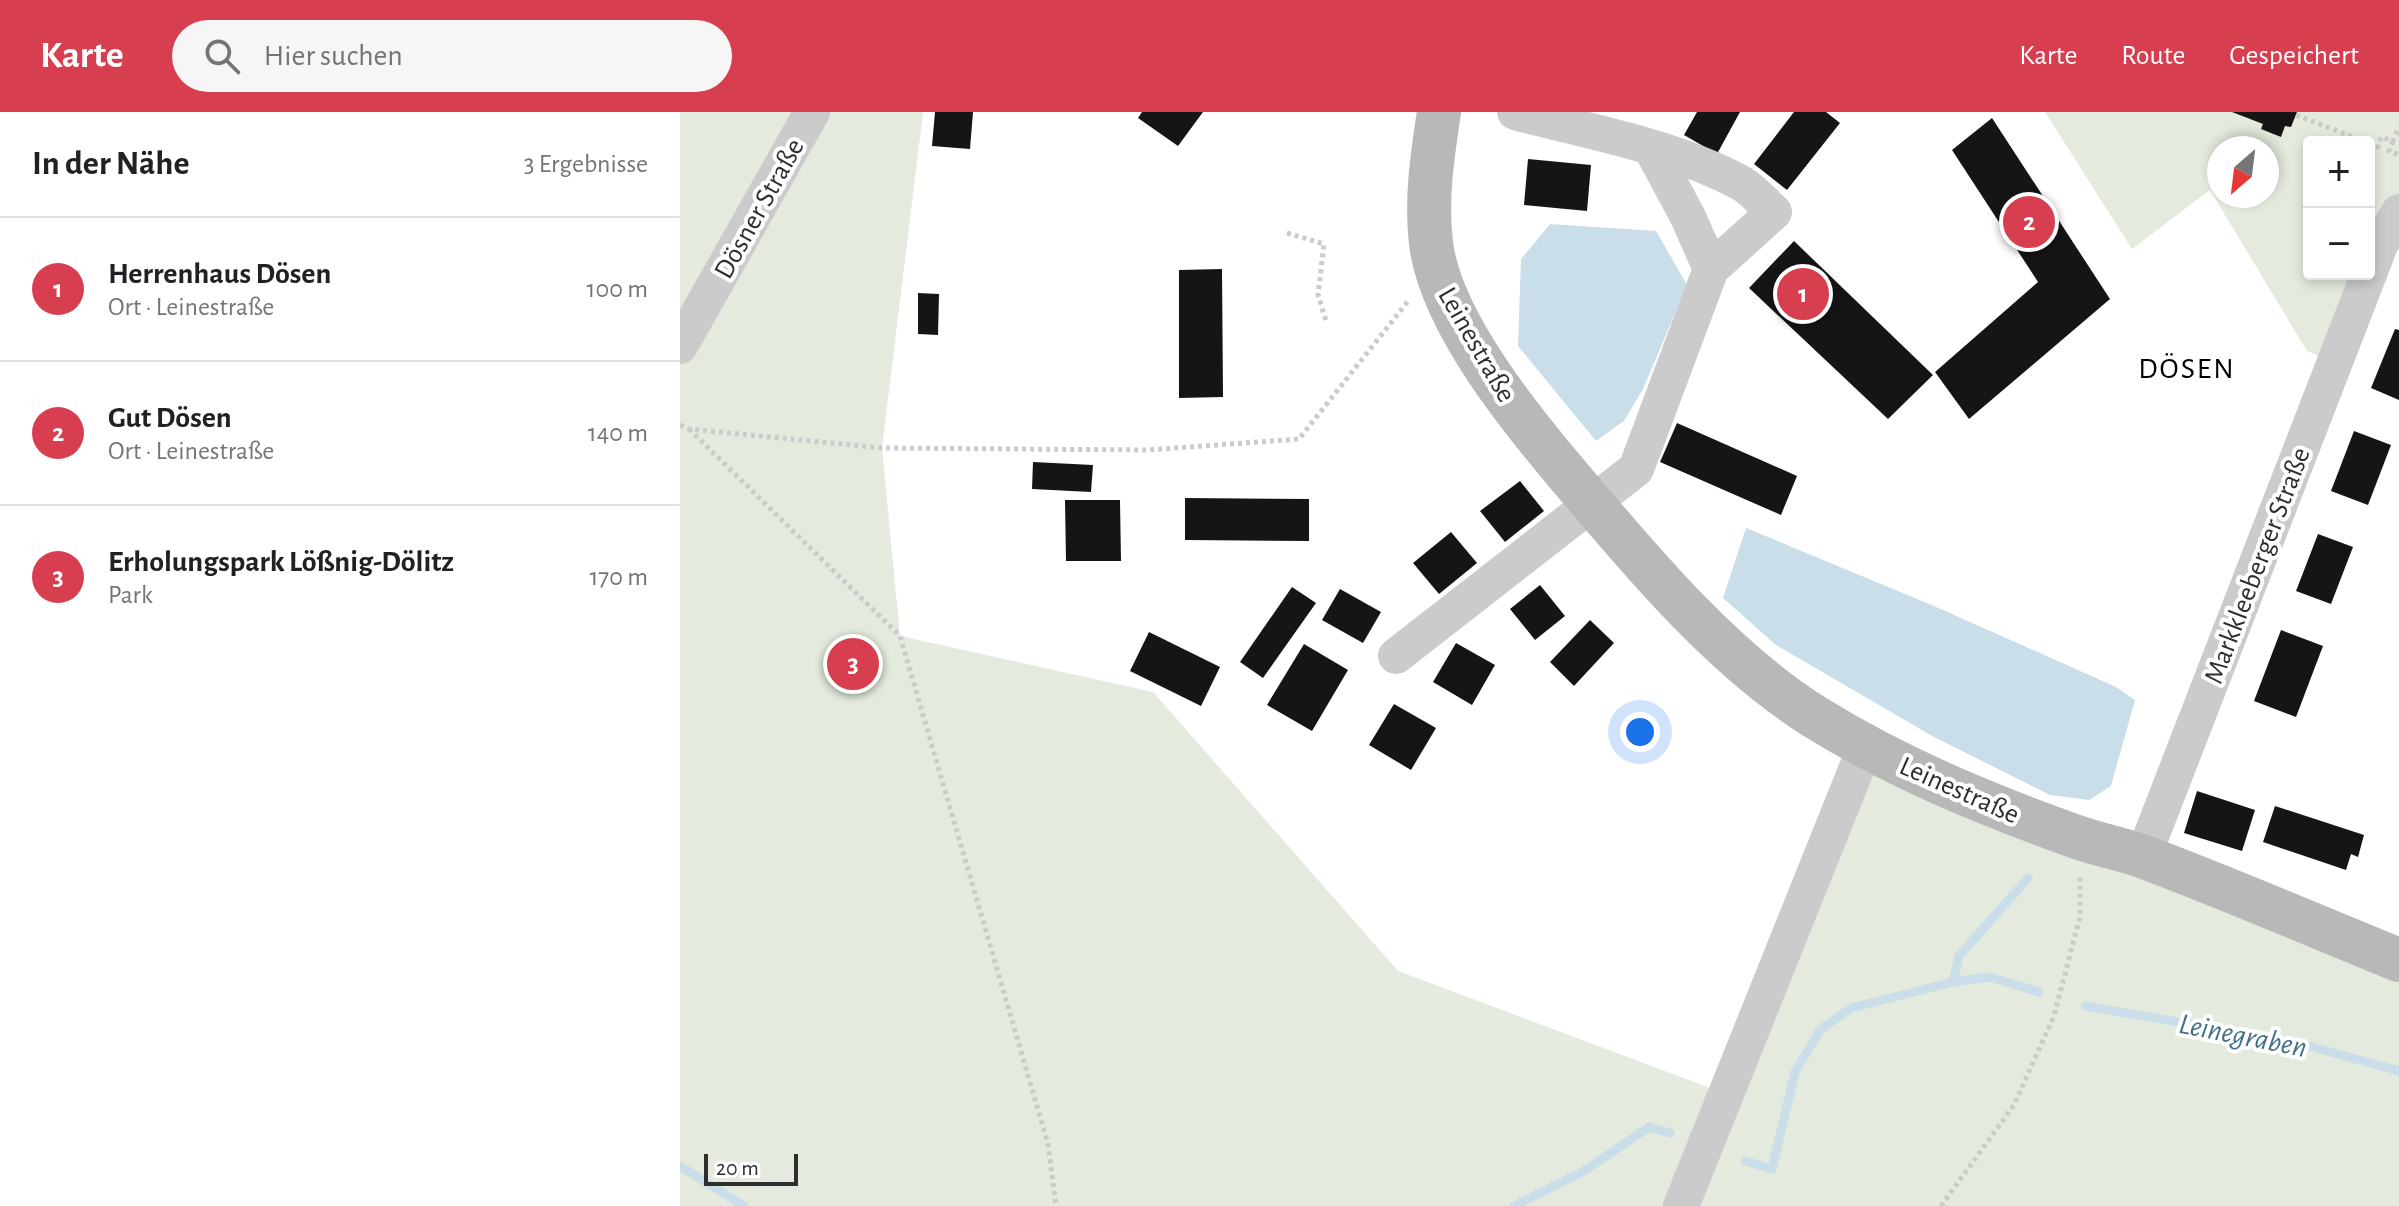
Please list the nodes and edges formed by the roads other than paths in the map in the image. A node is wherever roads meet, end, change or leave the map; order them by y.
1 (812, 112) edge
2 (1439, 112) edge
3 (1515, 112) edge
4 (1651, 148) junction
5 (2399, 212) edge
6 (2375, 258) edge
7 (1711, 269) junction
8 (2367, 280) edge
9 (680, 346) edge
10 (1592, 504) junction
11 (1396, 656) dead end
12 (1866, 745) junction
13 (2143, 857) junction
14 (2399, 960) edge
15 (1681, 1206) edge

1 - 9 street, Dösner Straße
2 - 10 main road, Leinestraße
3 - 4 street
4 - 7 street
4 - 7 street
5 - 6 street, Markkleeberger Straße
7 - 10 street
8 - 13 street, Markkleeberger Straße
10 - 11 street
10 - 12 main road, Leinestraße
12 - 13 main road, Leinestraße
12 - 15 street
13 - 14 main road, Leinestraße

